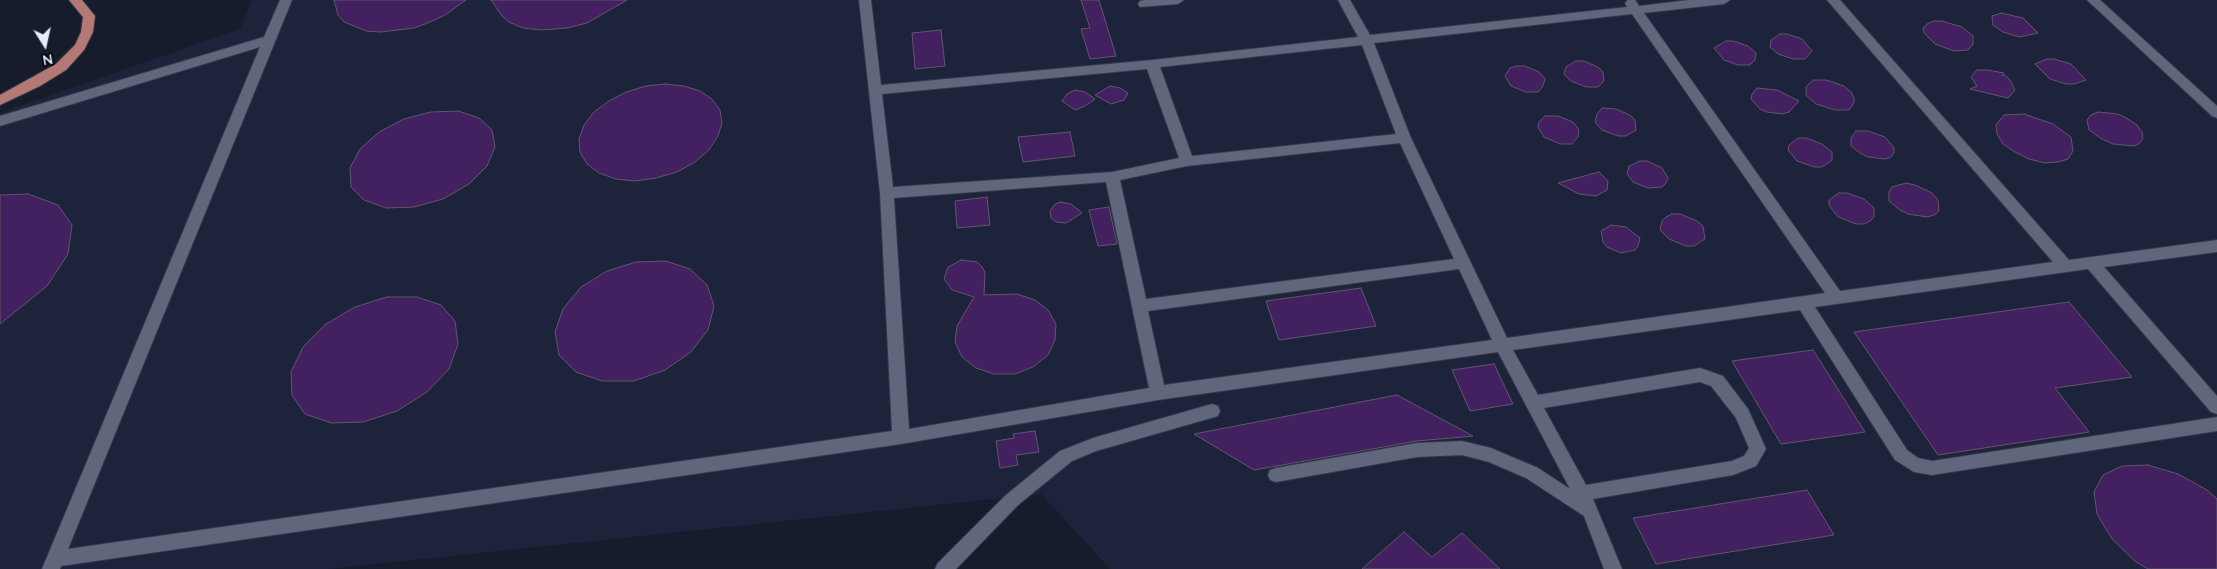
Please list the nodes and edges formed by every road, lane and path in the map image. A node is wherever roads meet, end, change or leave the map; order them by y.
1 (75, 0) edge
2 (286, 0) edge
3 (865, 0) edge
4 (1178, 0) edge
5 (1344, 0) edge
6 (1724, 0) edge
7 (1833, 0) edge
8 (2093, 0) edge
9 (1144, 4) dead end
10 (1632, 4) edge
11 (269, 40) junction
12 (1366, 41) junction
13 (1152, 64) junction
14 (876, 90) junction
15 (0, 101) edge
16 (2217, 113) edge
17 (0, 121) edge
18 (1404, 138) junction
19 (1188, 161) junction
20 (1112, 177) junction
21 (887, 193) junction
22 (2217, 246) edge
23 (2091, 262) junction
24 (1463, 263) junction
25 (2064, 265) junction
26 (1836, 296) junction
27 (1804, 303) junction
28 (1139, 306) junction
29 (1503, 346) junction
30 (1158, 393) junction
31 (1533, 403) junction
32 (2217, 407) edge
33 (1212, 411) dead end
34 (2217, 424) edge
35 (900, 437) junction
36 (1276, 475) dead end
37 (1581, 493) junction
38 (1591, 511) junction
39 (52, 564) edge
40 (944, 569) edge
41 (1613, 569) edge

1 - 15 main road
2 - 11 lane
3 - 14 lane
4 - 9 lane
5 - 12 lane
6 - 10 lane
7 - 25 lane
8 - 16 lane
10 - 12 lane
10 - 26 lane
11 - 17 lane
11 - 39 lane
12 - 13 lane
12 - 18 lane
13 - 14 lane
13 - 19 lane
14 - 21 lane
18 - 19 lane
18 - 24 lane
19 - 20 lane
20 - 21 lane
20 - 28 lane
21 - 35 lane
22 - 23 lane
23 - 25 lane
23 - 32 lane
24 - 28 lane
24 - 29 lane
25 - 26 lane
26 - 27 lane
27 - 29 lane
27 - 34 lane
28 - 30 lane
29 - 30 lane
29 - 31 lane
30 - 35 lane
31 - 37 lane
31 - 37 lane
33 - 40 lane
35 - 39 lane
36 - 38 lane
37 - 38 lane
38 - 41 lane

